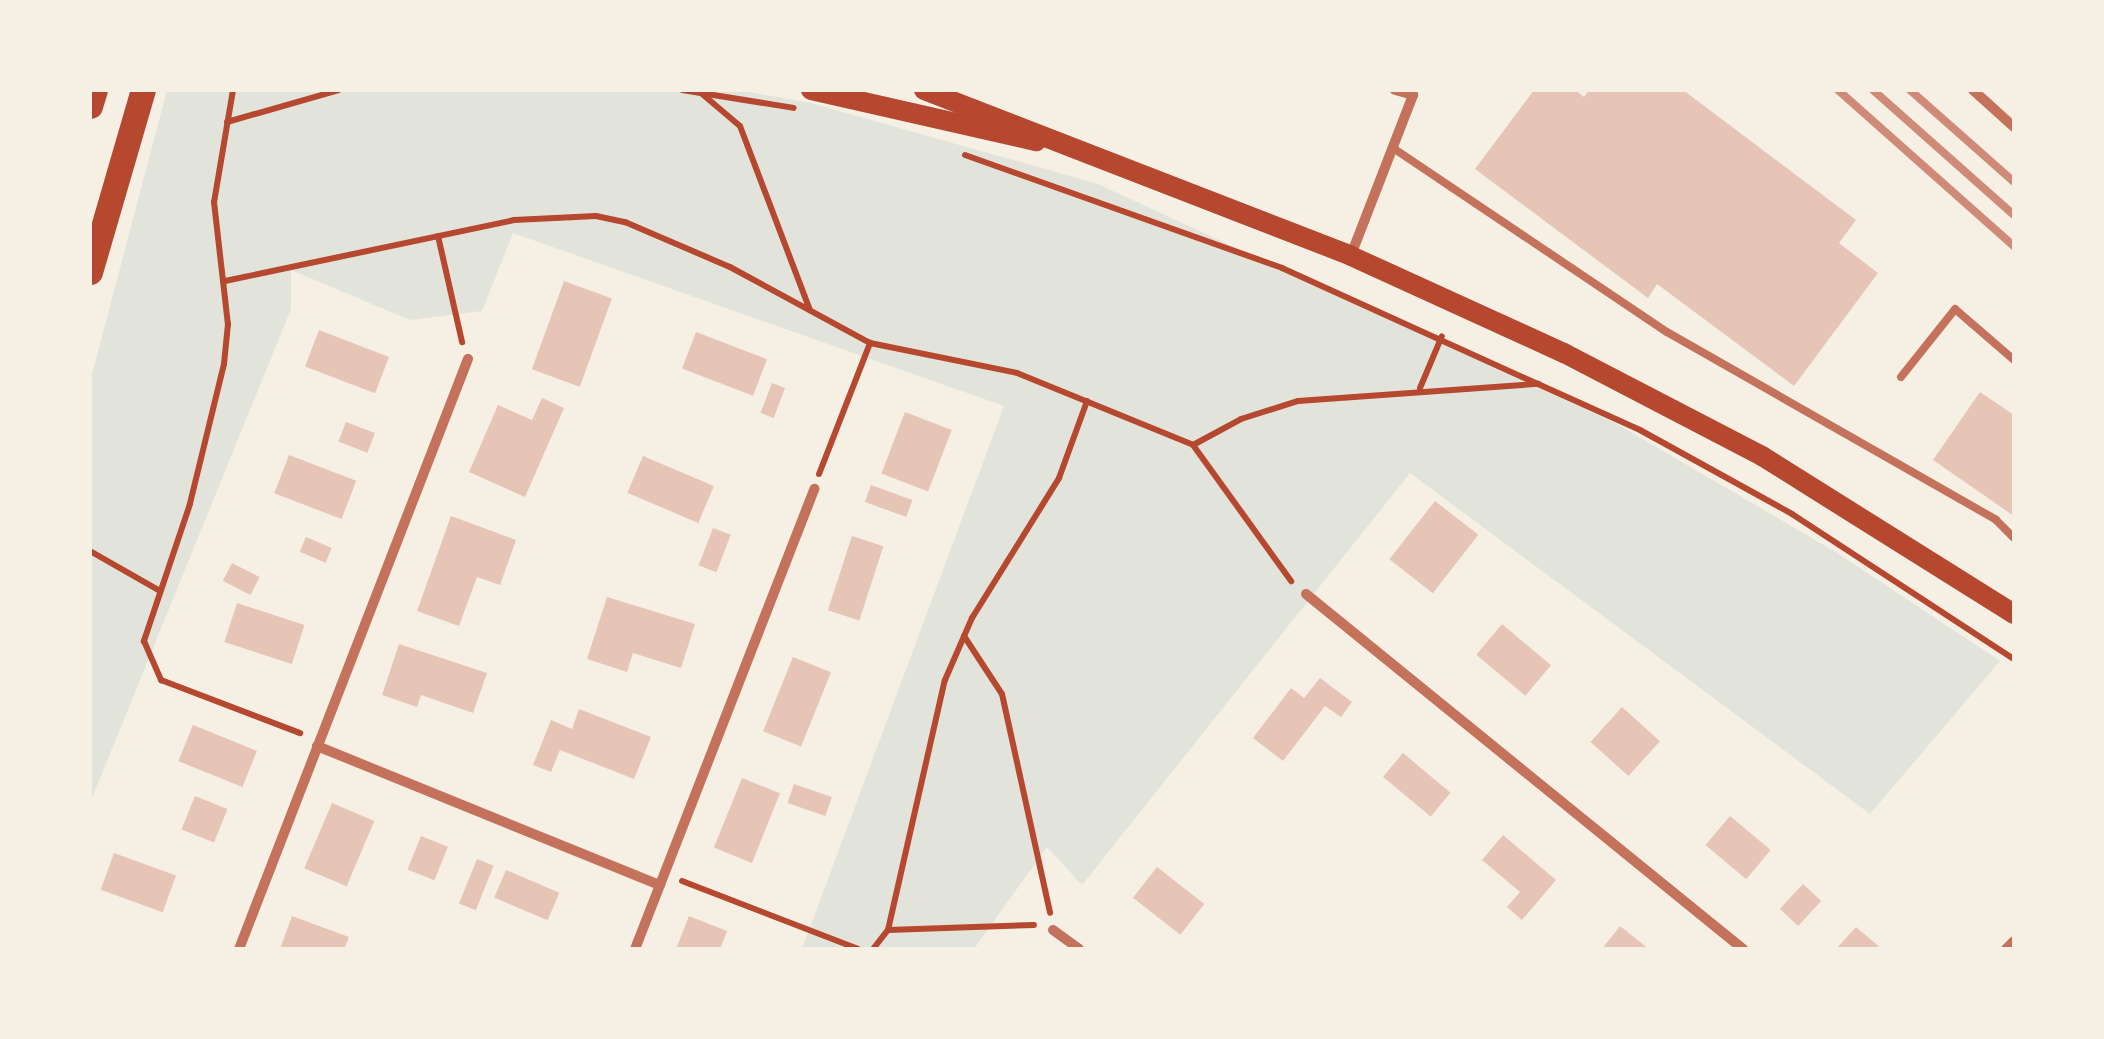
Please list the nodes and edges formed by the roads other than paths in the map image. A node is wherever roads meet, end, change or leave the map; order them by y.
1 (94, 90) edge
2 (144, 90) edge
3 (924, 90) edge
4 (1395, 90) edge
5 (1973, 90) edge
6 (807, 100) edge
7 (90, 106) edge
8 (2014, 127) edge
9 (1062, 145) junction
10 (1393, 148) junction
11 (1351, 256) junction
12 (90, 272) edge
13 (468, 359) road end
14 (2014, 360) edge
15 (1901, 377) dead end
16 (814, 490) road end
17 (2014, 538) edge
18 (1306, 594) road end
19 (2014, 614) edge
20 (319, 744) junction
21 (660, 885) junction
22 (1053, 930) road end
23 (2014, 940) edge
24 (239, 949) edge
25 (635, 949) edge
26 (1080, 949) edge
27 (1743, 949) edge
28 (2006, 949) edge

1 - 7 main road
2 - 12 main road
3 - 9 main road
4 - 10 street
5 - 8 street
6 - 9 main road
9 - 11 main road
10 - 11 street
10 - 17 lane
11 - 19 main road
13 - 20 street
14 - 15 lane
16 - 21 street
18 - 27 street
20 - 21 street
20 - 24 street
21 - 25 street
22 - 26 street
23 - 28 street

